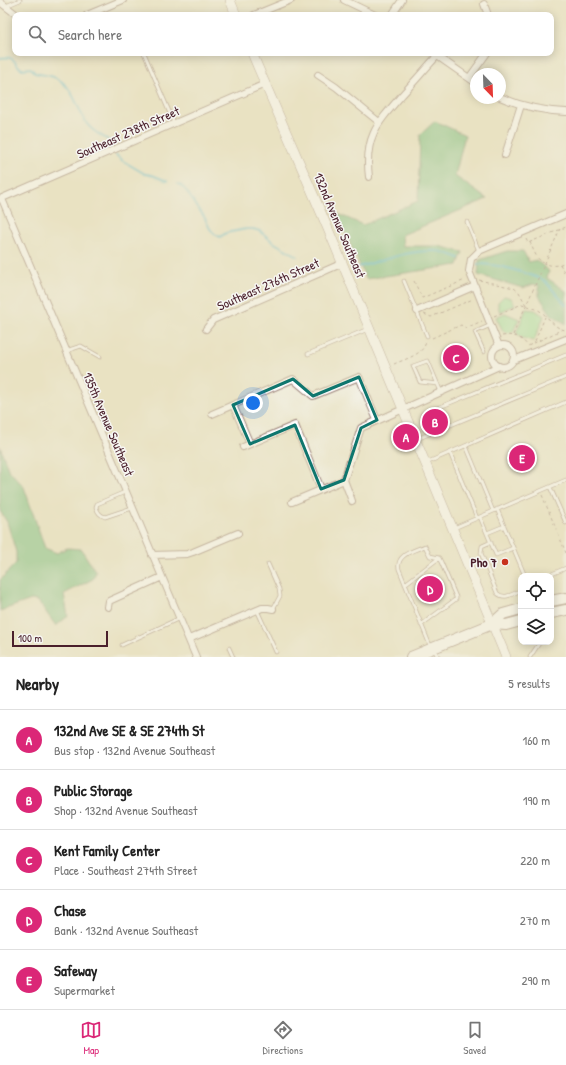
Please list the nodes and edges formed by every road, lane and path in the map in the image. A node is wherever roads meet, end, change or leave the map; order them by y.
1 (20, 0) edge
2 (123, 0) edge
3 (230, 0) edge
4 (291, 0) edge
5 (344, 0) edge
6 (402, 0) edge
7 (0, 2) edge
8 (113, 2) edge
9 (484, 4) dead end
10 (6, 6) junction
11 (13, 12) edge
12 (93, 12) edge
13 (235, 12) edge
14 (261, 12) edge
15 (369, 12) edge
16 (394, 12) edge
17 (487, 12) edge
18 (145, 56) edge
19 (253, 56) edge
20 (433, 56) edge
21 (438, 56) edge
22 (485, 56) edge
23 (318, 75) dead end
24 (469, 78) joint
25 (265, 84) junction
26 (506, 99) edge
27 (520, 105) junction
28 (566, 112) edge
29 (379, 122) junction
30 (174, 124) junction
31 (505, 155) dead end
32 (369, 177) dead end
33 (1, 199) edge
34 (566, 214) edge
35 (466, 222) dead end
36 (566, 227) edge
37 (560, 229) junction
38 (526, 237) dead end
39 (530, 242) junction
40 (479, 251) junction
41 (566, 260) edge
42 (343, 263) junction
43 (545, 264) junction
44 (560, 264) junction
45 (566, 273) edge
46 (404, 281) dead end
47 (475, 286) junction
48 (479, 297) junction
49 (417, 311) junction
50 (545, 316) dead end
51 (490, 325) junction
52 (369, 328) junction
53 (206, 329) dead end
54 (563, 330) dead end
55 (513, 335) junction
56 (427, 336) dead end
57 (496, 338) junction
58 (566, 339) edge
59 (534, 343) junction
60 (499, 346) junction
61 (66, 351) junction
62 (484, 352) dead end
63 (308, 354) dead end
64 (566, 355) edge
65 (100, 357) dead end
66 (514, 360) junction
67 (499, 366) junction
68 (566, 377) edge
69 (438, 384) junction
70 (441, 392) junction
71 (566, 402) edge
72 (233, 405) junction
73 (402, 409) junction
74 (212, 414) dead end
75 (377, 420) junction
76 (431, 434) junction
77 (416, 440) junction
78 (250, 444) junction
79 (466, 446) junction
80 (243, 447) dead end
81 (450, 453) junction
82 (426, 463) junction
83 (344, 480) junction
84 (566, 480) edge
85 (550, 487) junction
86 (321, 489) junction
87 (540, 491) junction
88 (125, 492) junction
89 (352, 501) dead end
90 (292, 502) dead end
91 (132, 508) junction
92 (495, 510) junction
93 (478, 517) junction
94 (566, 523) edge
95 (504, 526) junction
96 (453, 528) junction
97 (238, 533) dead end
98 (487, 533) junction
99 (490, 542) junction
100 (513, 548) junction
101 (566, 553) edge
102 (152, 555) junction
103 (439, 558) junction
104 (268, 564) dead end
105 (566, 568) edge
106 (524, 573) edge
107 (554, 573) edge
108 (162, 577) junction
109 (405, 584) junction
110 (518, 591) edge
111 (566, 598) edge
112 (554, 600) edge
113 (108, 607) dead end
114 (273, 609) joint
115 (257, 610) junction
116 (518, 610) edge
117 (566, 610) edge
118 (554, 612) edge
119 (180, 618) junction
120 (518, 622) edge
121 (492, 624) junction
122 (421, 625) junction
123 (189, 639) junction
124 (122, 645) dead end
125 (538, 645) edge
126 (229, 648) dead end
127 (434, 651) edge
128 (276, 652) dead end
129 (196, 657) edge
130 (233, 657) edge
131 (410, 657) edge
132 (506, 657) edge
133 (530, 657) edge

1 - 10 lane
2 - 8 street
3 - 13 main road
4 - 14 street
5 - 15 street
6 - 16 street
7 - 10 street
8 - 12 street
9 - 17 street
10 - 11 street
18 - 30 lane
19 - 25 main road, 132nd Avenue Southeast
20 - 29 street
21 - 24 street
22 - 24 street
23 - 29 street
25 - 30 street, Southeast 278th Street
25 - 42 main road, 132nd Avenue Southeast
26 - 27 street
27 - 28 street
27 - 31 street
29 - 32 street
30 - 33 street, Southeast 278th Street
33 - 61 street, 135th Avenue Southeast
34 - 40 street
35 - 40 lane
36 - 37 path
37 - 39 path
37 - 43 path
38 - 39 path
39 - 43 path
40 - 47 street
41 - 44 path
42 - 52 main road, 132nd Avenue Southeast
42 - 53 street, Southeast 276th Street
43 - 44 path
43 - 55 path
44 - 45 path
46 - 49 lane
47 - 48 street
47 - 49 street
48 - 49 path
48 - 51 street
49 - 56 lane
50 - 59 path
51 - 57 street
51 - 62 lane
52 - 63 lane
52 - 73 main road, 132nd Avenue Southeast
54 - 59 path
55 - 57 path
55 - 59 path
57 - 60 street
58 - 66 street
60 - 66 street
60 - 67 street
61 - 65 lane
61 - 88 street, 135th Avenue Southeast
64 - 76 lane
66 - 67 street
67 - 70 street
68 - 76 lane
69 - 69 lane
69 - 70 lane
70 - 73 street
71 - 79 lane
72 - 74 street
72 - 75 street
72 - 78 street
73 - 75 street
73 - 77 main road, 132nd Avenue Southeast
75 - 83 street
76 - 77 lane
77 - 82 main road, 132nd Avenue Southeast
78 - 80 street
78 - 86 street
79 - 81 lane
79 - 92 lane
81 - 82 lane
81 - 93 lane
82 - 96 main road, 132nd Avenue Southeast
83 - 86 street
83 - 89 street
84 - 85 lane
85 - 87 lane
85 - 94 lane
86 - 90 street
87 - 92 lane
87 - 101 path
88 - 91 street, 135th Avenue Southeast
88 - 91 lane
91 - 102 street, 135th Avenue Southeast
92 - 93 lane
92 - 95 lane
93 - 96 lane
93 - 98 lane
95 - 98 lane
95 - 100 lane
96 - 121 main road, 132nd Avenue Southeast
97 - 102 street
98 - 99 lane
99 - 100 lane
99 - 110 lane
100 - 106 lane
102 - 108 street, 135th Avenue Southeast
103 - 109 lane
103 - 109 lane
103 - 122 lane
104 - 114 lane
105 - 107 lane
108 - 113 street
108 - 119 street, 135th Avenue Southeast
109 - 122 lane
111 - 112 main road
114 - 115 street
115 - 123 street
115 - 128 lane
116 - 121 main road
117 - 118 main road
119 - 123 street, 135th Avenue Southeast
119 - 124 lane
120 - 121 main road
121 - 127 main road
121 - 132 main road, 132nd Avenue Southeast
122 - 127 lane
123 - 129 street, 135th Avenue Southeast
125 - 133 lane
126 - 130 lane
127 - 131 main road

